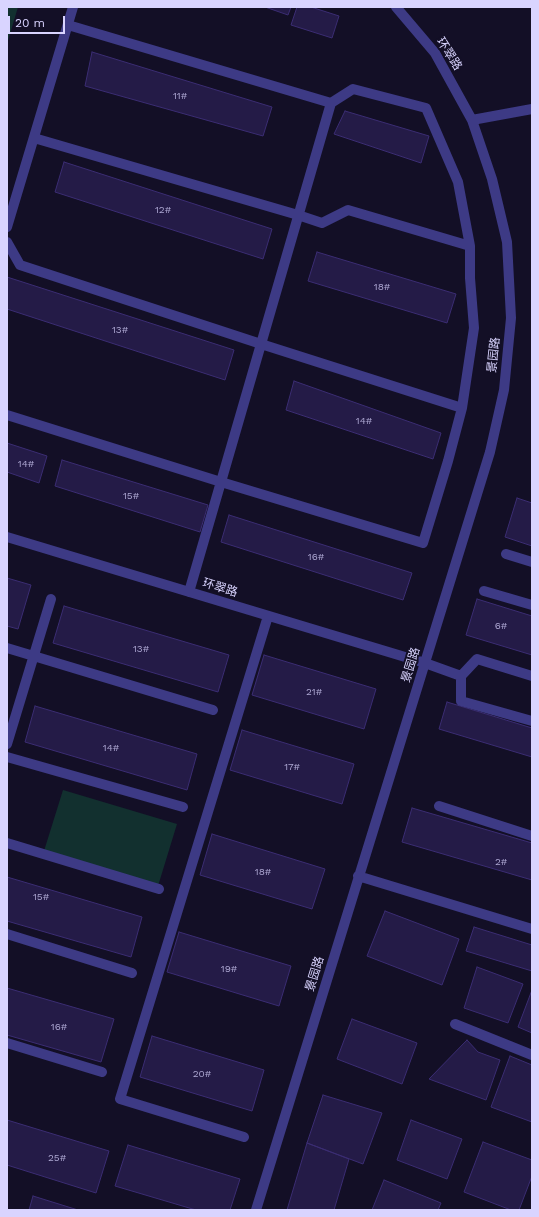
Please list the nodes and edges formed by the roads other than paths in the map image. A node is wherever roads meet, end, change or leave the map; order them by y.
1 (73, 7) edge
2 (396, 7) edge
3 (68, 25) junction
4 (331, 102) junction
5 (532, 109) edge
6 (472, 120) junction
7 (34, 138) junction
8 (298, 215) junction
9 (7, 227) edge
10 (7, 242) edge
11 (470, 246) junction
12 (261, 344) junction
13 (462, 408) junction
14 (7, 415) edge
15 (221, 482) junction
16 (7, 537) edge
17 (506, 554) dead end
18 (532, 562) edge
19 (484, 591) dead end
20 (189, 592) junction
21 (51, 599) dead end
22 (532, 605) edge
23 (268, 616) junction
24 (7, 648) edge
25 (34, 656) junction
26 (425, 663) junction
27 (461, 676) junction
28 (532, 676) edge
29 (213, 710) dead end
30 (532, 721) edge
31 (7, 744) edge
32 (7, 757) edge
33 (439, 806) dead end
34 (183, 807) dead end
35 (532, 836) edge
36 (7, 843) edge
37 (358, 876) junction
38 (159, 889) dead end
39 (532, 929) edge
40 (7, 934) edge
41 (132, 973) dead end
42 (455, 1024) dead end
43 (7, 1044) edge
44 (532, 1055) edge
45 (102, 1072) dead end
46 (244, 1137) dead end
47 (256, 1210) edge

1 - 3 street
2 - 6 street, 环翠路
3 - 4 street
3 - 7 street
4 - 8 street
4 - 11 street
5 - 6 street
6 - 26 street, 景园路
7 - 8 street
7 - 9 street
8 - 11 street
8 - 12 street
10 - 12 street
11 - 13 street
12 - 13 street
12 - 15 street
13 - 15 street
14 - 15 street
15 - 20 street
16 - 20 street, 环翠路
17 - 18 street
19 - 22 street
20 - 23 street, 环翠路
21 - 25 street
23 - 26 street, 环翠路
23 - 46 street
24 - 25 street
25 - 29 street
25 - 31 street
26 - 27 street, 环翠路
26 - 37 street, 景园路
27 - 28 street
27 - 30 street
32 - 34 street
33 - 35 street
36 - 38 street
37 - 39 street
37 - 47 street, 景园路
40 - 41 street
42 - 44 street
43 - 45 street

